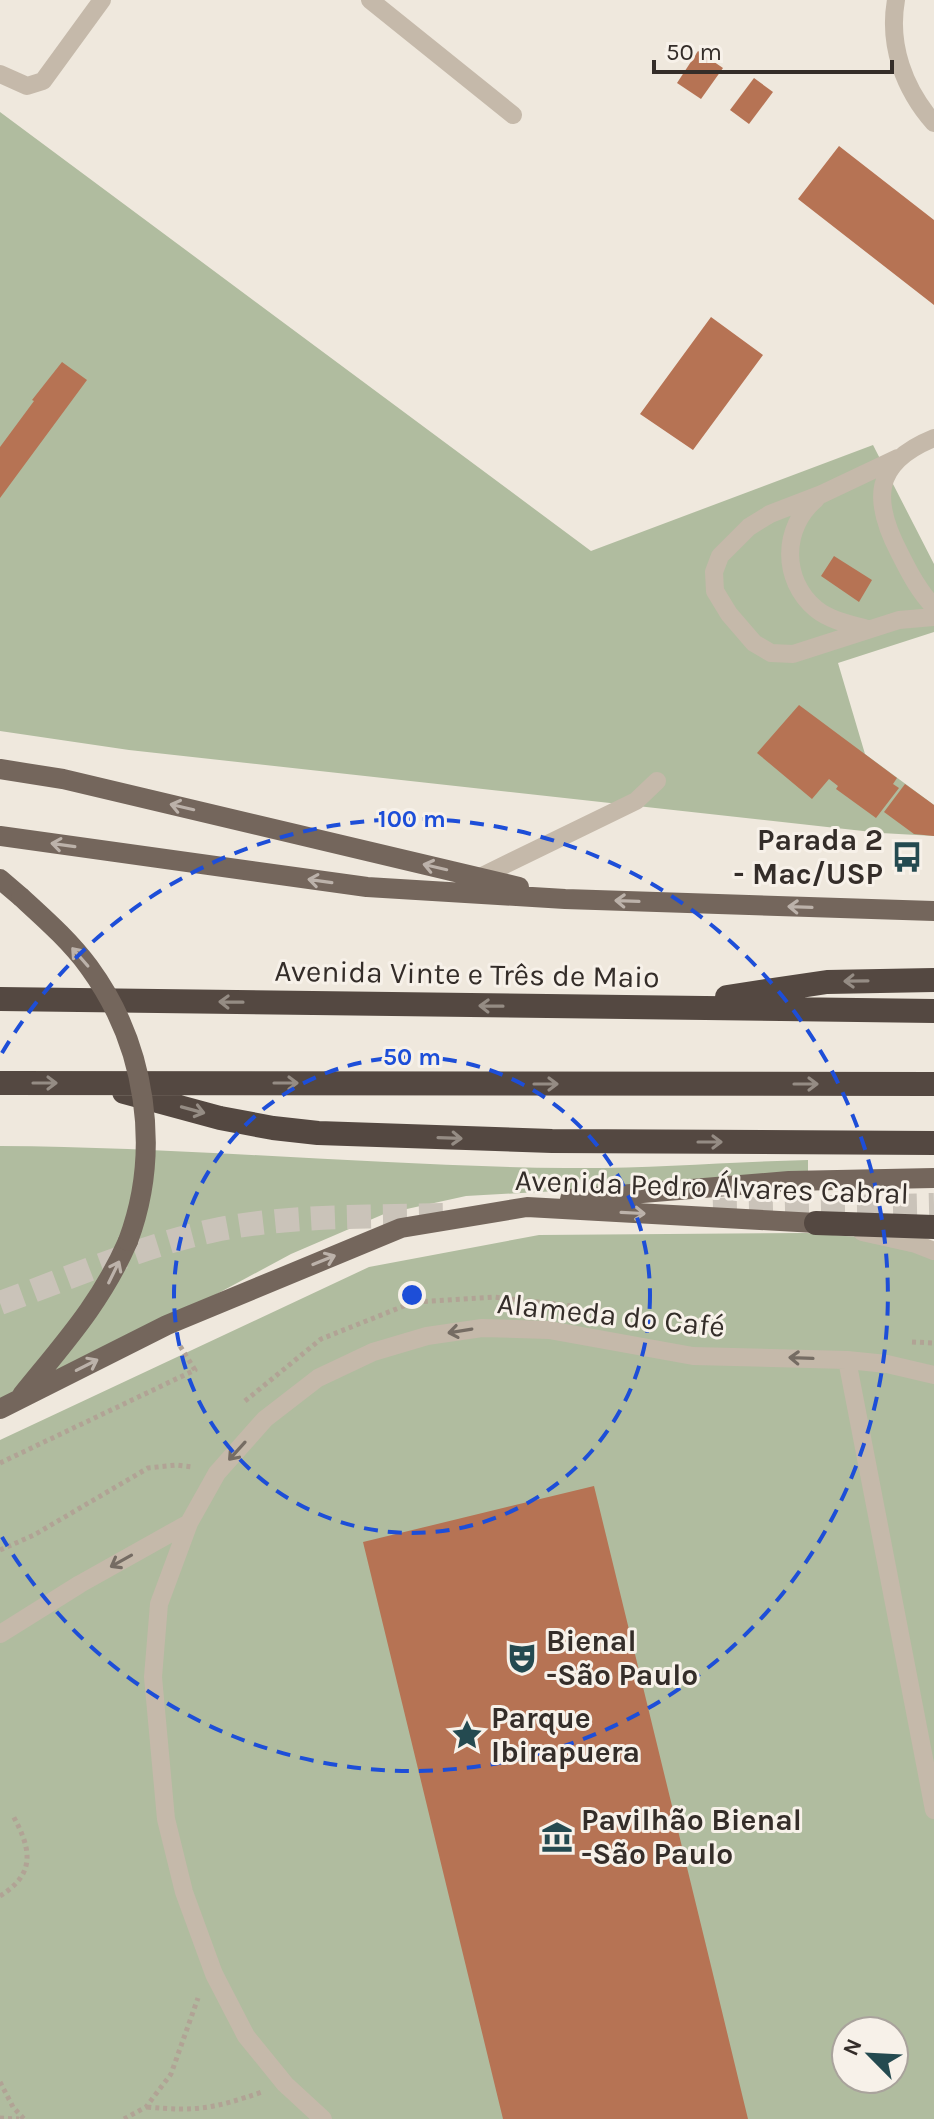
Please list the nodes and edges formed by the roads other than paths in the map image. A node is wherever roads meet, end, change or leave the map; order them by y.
1 (102, 0) edge
2 (370, 0) edge
3 (896, 0) edge
4 (0, 74) edge
5 (513, 115) dead end
6 (934, 123) edge
7 (934, 438) edge
8 (898, 458) junction
9 (822, 494) junction
10 (934, 607) edge
11 (934, 617) edge
12 (871, 629) junction
13 (0, 769) edge
14 (657, 781) dead end
15 (0, 836) edge
16 (480, 877) junction
17 (0, 879) edge
18 (565, 899) junction
19 (934, 911) edge
20 (934, 980) edge
21 (0, 999) edge
22 (653, 1008) junction
23 (934, 1011) edge
24 (0, 1083) edge
25 (90, 1083) junction
26 (934, 1084) edge
27 (934, 1143) edge
28 (934, 1178) edge
29 (527, 1207) junction
30 (816, 1223) junction
31 (934, 1227) edge
32 (934, 1251) edge
33 (847, 1360) junction
34 (934, 1375) edge
35 (8, 1405) edge
36 (189, 1523) junction
37 (0, 1634) edge
38 (934, 1810) edge
39 (323, 2119) edge

1 - 4 lane
2 - 5 lane
3 - 6 lane
7 - 8 lane
8 - 9 lane
8 - 10 lane
9 - 12 lane
9 - 12 lane
11 - 12 lane
16 -> 13 main road
14 - 16 lane
18 -> 15 main road
16 - 18 main road
35 -> 17 main road, bridge
19 -> 18 main road
20 -> 22 highway
22 -> 21 highway, Avenida Vinte e Três de Maio
22 - 23 highway, Avenida Vinte e Três de Maio
24 -> 25 highway
25 -> 26 highway
25 -> 27 highway
28 - 29 main road
29 -> 30 main road, Avenida Pedro Álvares Cabral
35 -> 29 main road, Avenida Pedro Álvares Cabral
30 - 31 highway, Avenida Pedro Álvares Cabral
30 - 32 lane
33 - 34 lane, Alameda do Café
33 -> 36 lane, Alameda do Café
33 - 38 lane
36 -> 37 lane
36 - 39 lane, Alameda do Café

